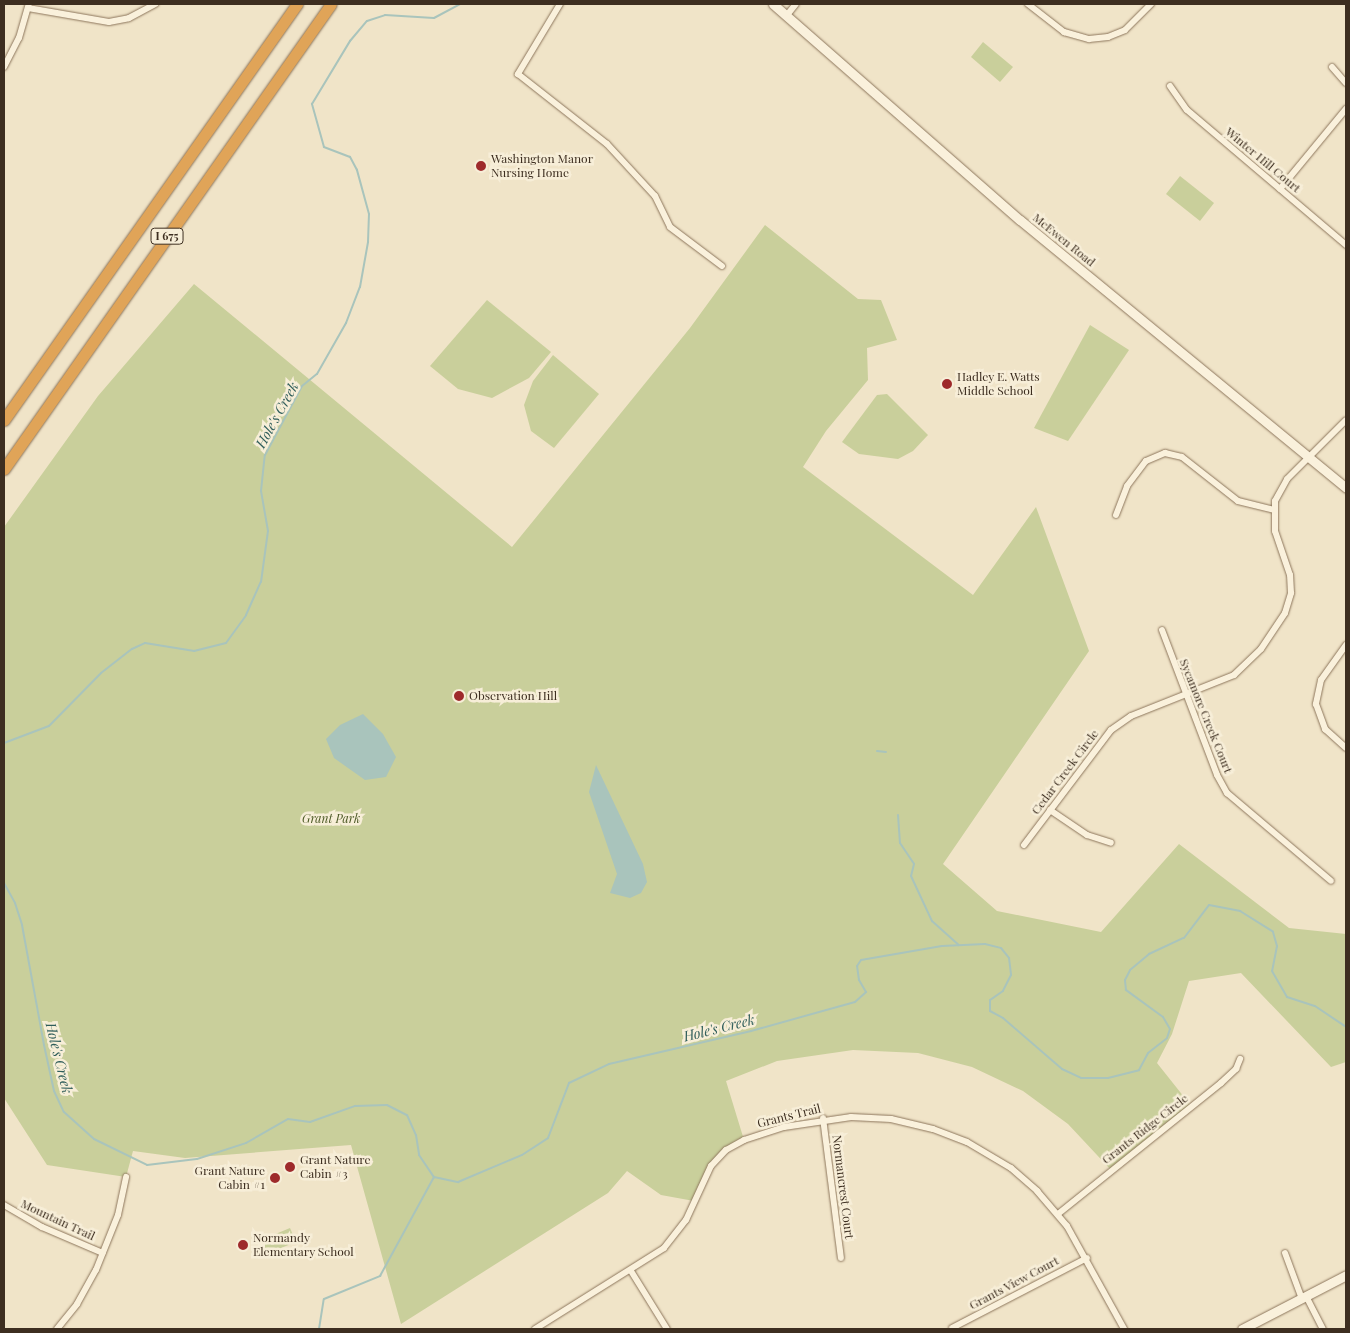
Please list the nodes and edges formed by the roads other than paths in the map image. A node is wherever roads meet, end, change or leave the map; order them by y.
1 (155, 4) edge
2 (298, 4) edge
3 (331, 4) edge
4 (560, 4) edge
5 (773, 4) edge
6 (796, 4) edge
7 (1028, 4) edge
8 (1151, 4) edge
9 (28, 6) edge
10 (787, 16) junction
11 (4, 67) edge
12 (1332, 67) dead end
13 (1346, 83) edge
14 (1170, 86) dead end
15 (1346, 109) edge
16 (1280, 189) junction
17 (1346, 245) edge
18 (722, 266) dead end
19 (4, 420) edge
20 (1346, 420) edge
21 (1307, 456) junction
22 (4, 469) edge
23 (1346, 488) edge
24 (1273, 510) junction
25 (1116, 515) dead end
26 (1162, 630) dead end
27 (1346, 645) edge
28 (1185, 695) junction
29 (1346, 748) edge
30 (1050, 810) junction
31 (1111, 843) dead end
32 (1024, 845) dead end
33 (1331, 881) dead end
34 (1240, 1059) dead end
35 (823, 1118) junction
36 (126, 1177) dead end
37 (4, 1205) edge
38 (1058, 1214) junction
39 (103, 1253) junction
40 (1285, 1253) dead end
41 (841, 1258) dead end
42 (1086, 1258) junction
43 (631, 1271) junction
44 (1346, 1275) edge
45 (1304, 1297) junction
46 (952, 1328) dead end
47 (57, 1329) edge
48 (535, 1329) edge
49 (666, 1329) edge
50 (1124, 1329) edge
51 (1242, 1329) edge
52 (1323, 1329) edge

1 - 9 street
2 - 19 highway, I 675
3 - 22 highway, I 675
4 - 18 street
5 - 10 street, McEwen Road
6 - 10 street
7 - 8 street
9 - 11 street
10 - 21 street, McEwen Road
12 - 13 street
14 - 16 street, Winter Hill Court
15 - 16 street
16 - 17 street, Winter Hill Court
20 - 21 street
21 - 23 street, McEwen Road
21 - 24 street
24 - 25 street
24 - 28 street, Cedar Creek Circle
26 - 28 street, Sycamore Creek Court
27 - 29 street
28 - 30 street, Cedar Creek Circle
28 - 33 street, Sycamore Creek Court
30 - 31 street
30 - 32 street, Cedar Creek Circle
34 - 38 street, Grants Ridge Circle
35 - 38 street, Grants Trail
35 - 41 street, Normancrest Court
35 - 43 street, Grants Trail
36 - 39 street
37 - 39 street, Mountain Trail
38 - 42 street, Grants Trail
39 - 47 street
40 - 45 street
42 - 46 street, Grants View Court
42 - 50 street, Grants Trail
43 - 48 street, Grants Trail
43 - 49 street
44 - 45 street
45 - 51 street
45 - 52 street

